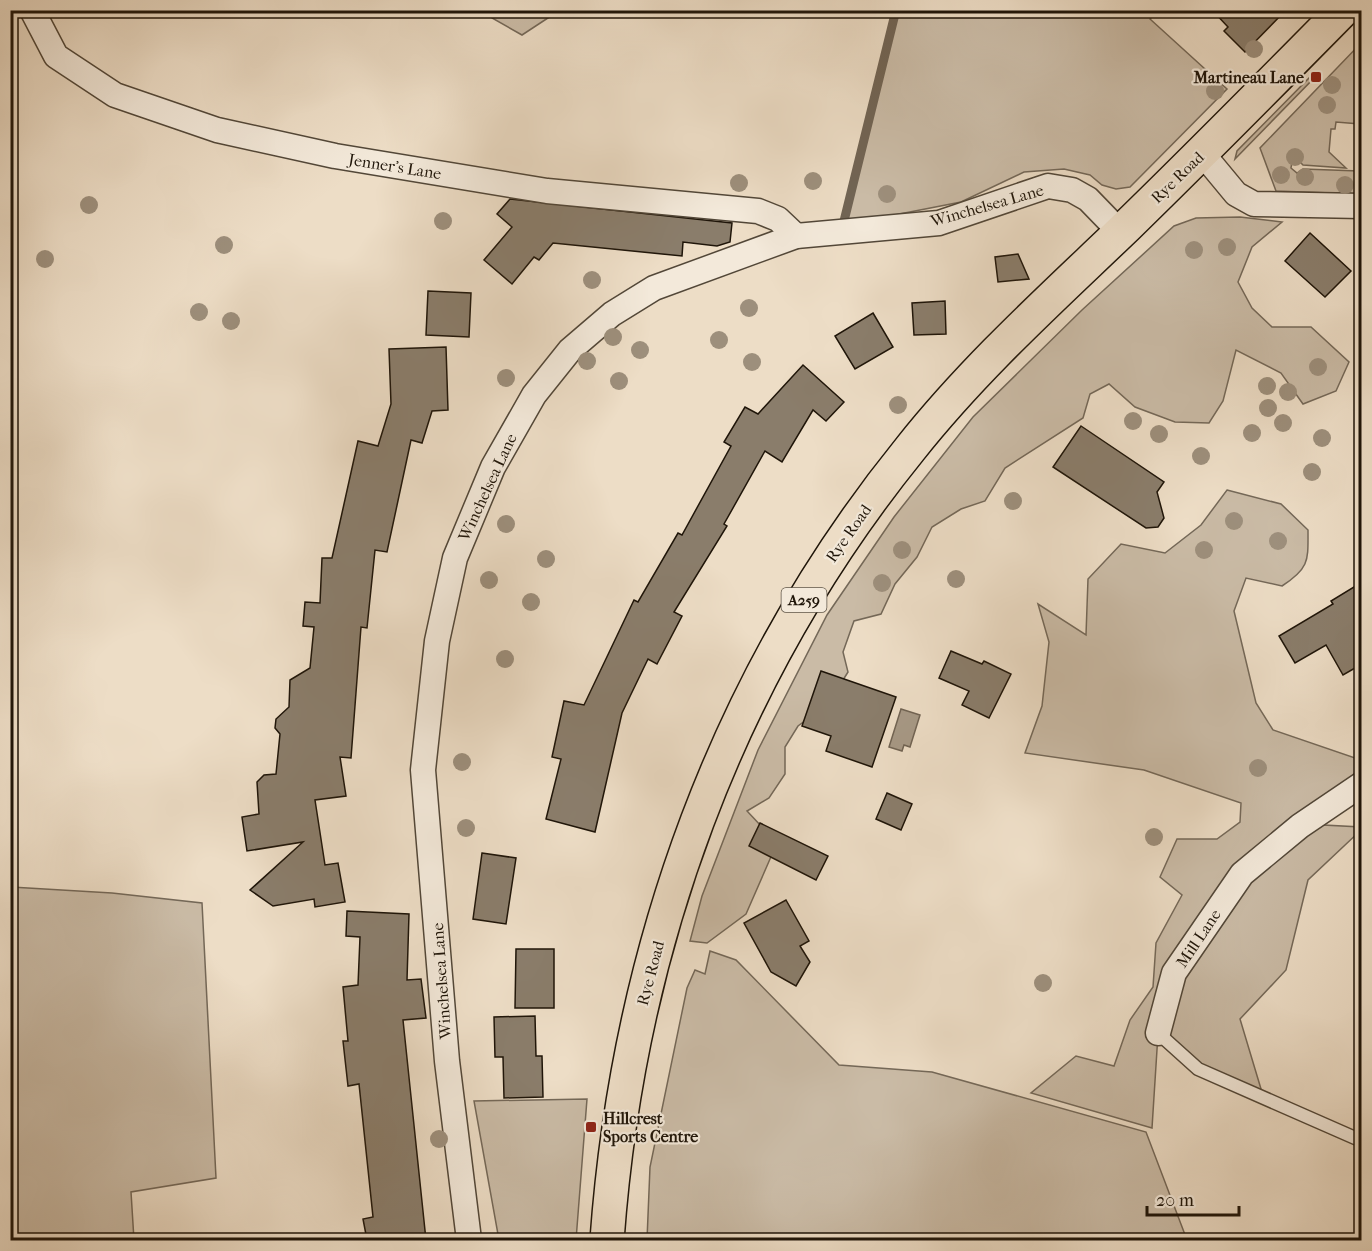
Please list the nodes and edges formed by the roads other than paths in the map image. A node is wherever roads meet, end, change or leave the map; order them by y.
1 (32, 10) edge
2 (1343, 10) edge
3 (1202, 153) junction
4 (1362, 206) edge
5 (1120, 232) junction
6 (796, 236) junction
7 (1362, 784) edge
8 (1158, 1033) joint
9 (1362, 1141) edge
10 (469, 1240) edge
11 (607, 1240) edge

1 - 6 street, Jenner's Lane
2 - 3 highway, Rye Road / A259
3 - 4 street
3 - 5 highway, Rye Road / A259
5 - 6 street, Winchelsea Lane
5 - 11 highway, Rye Road / A259
6 - 10 street, Winchelsea Lane
7 - 8 street, Mill Lane
8 - 9 lane, Mill Lane

